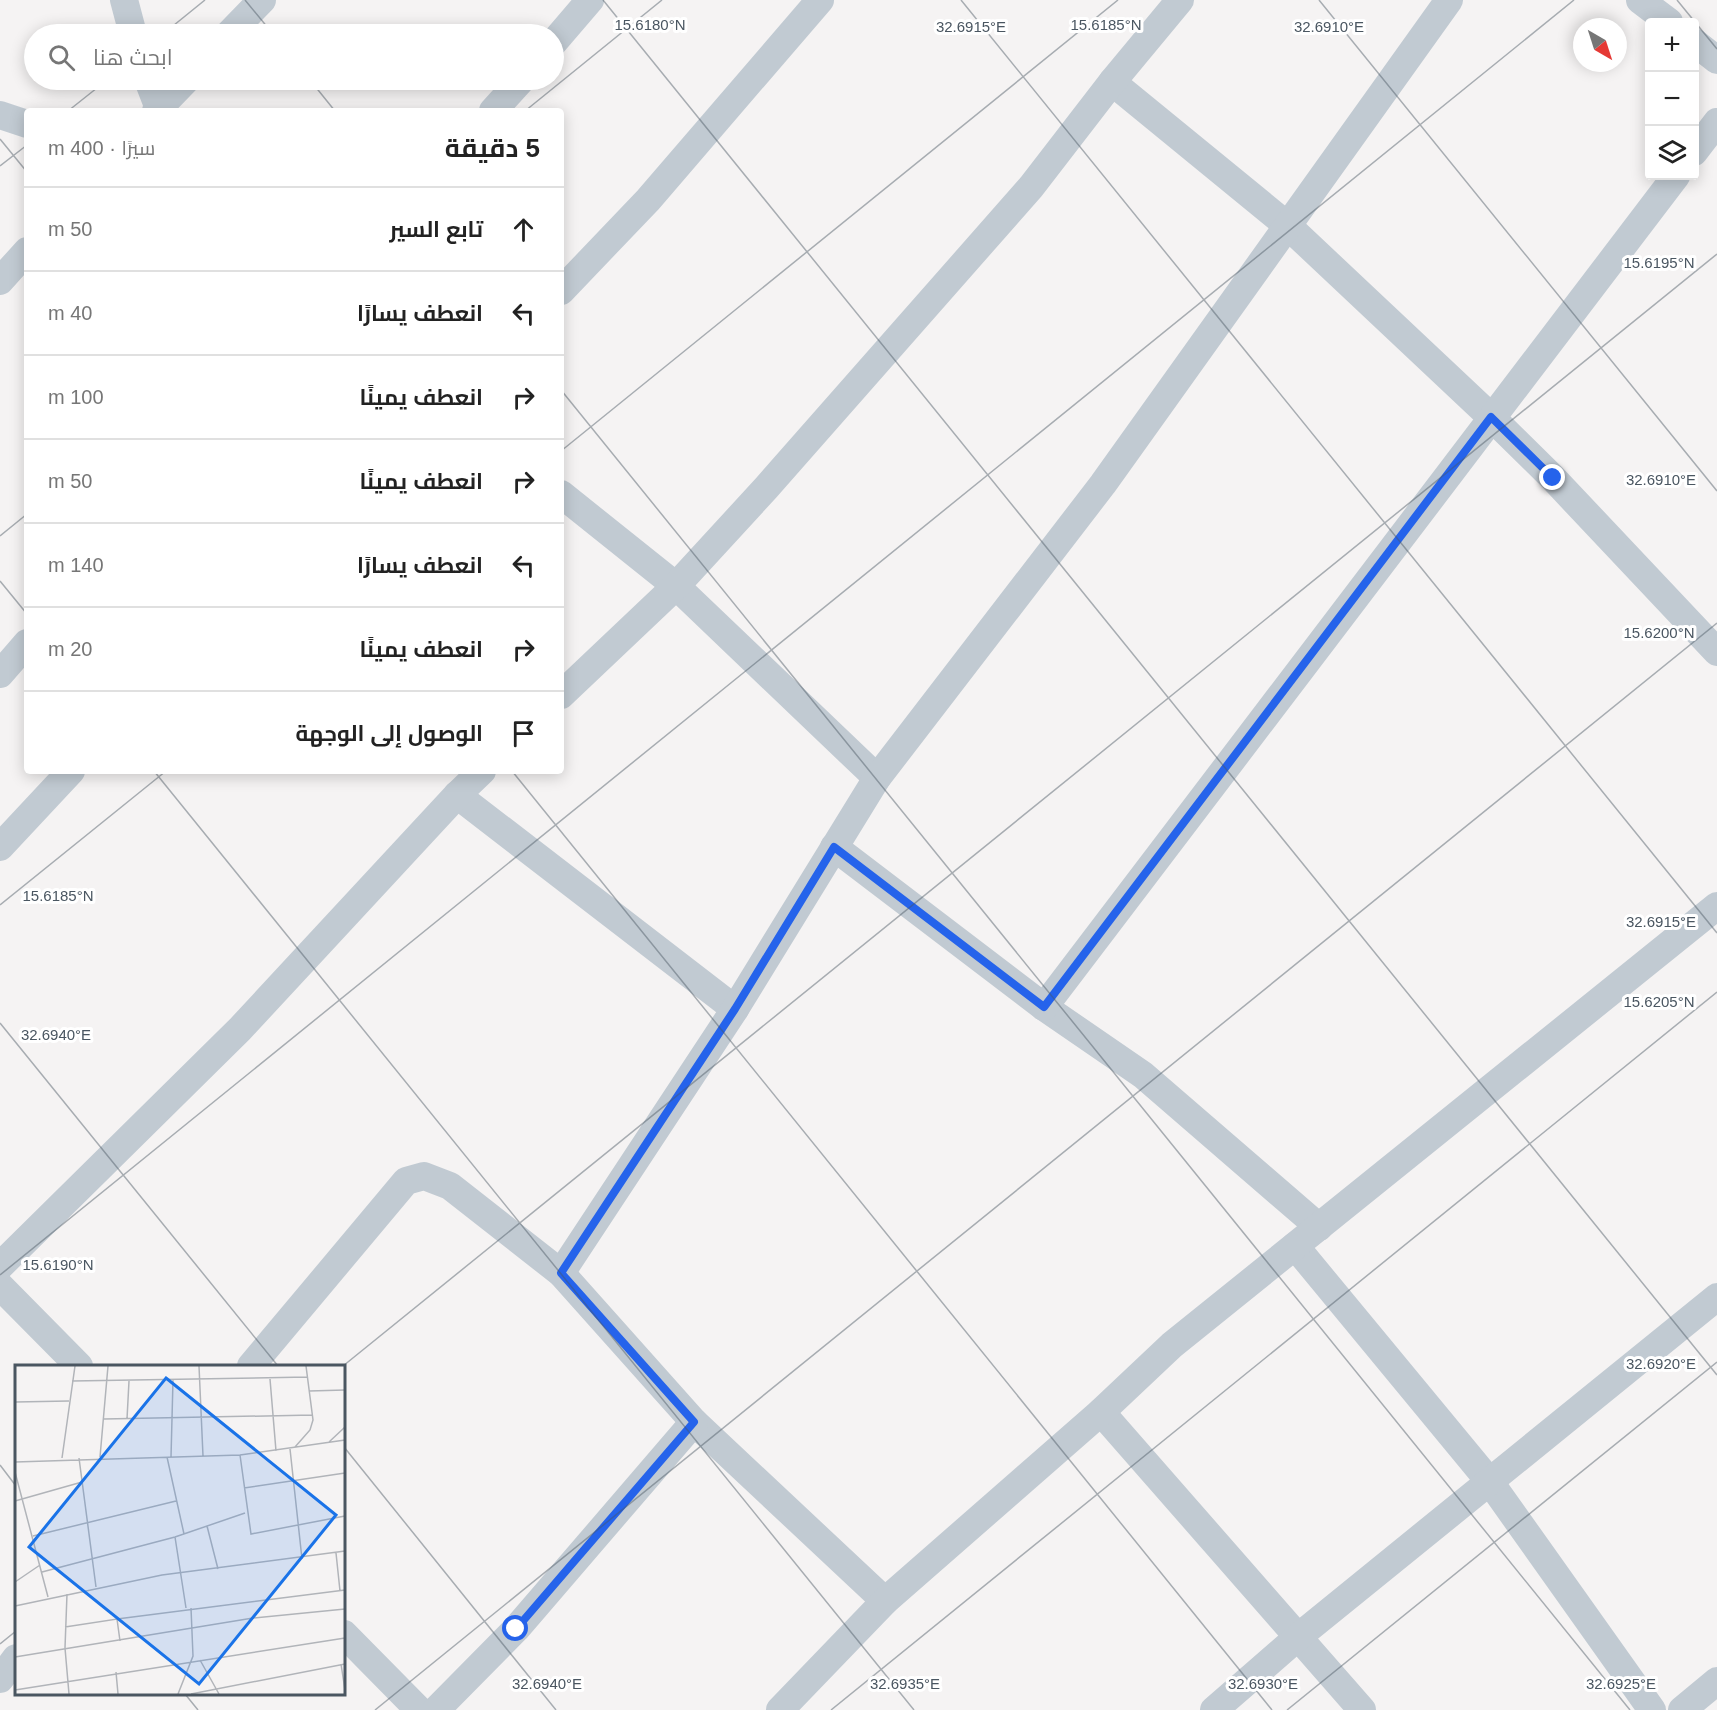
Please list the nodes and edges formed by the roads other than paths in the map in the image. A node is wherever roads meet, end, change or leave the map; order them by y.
1 (124, 0) edge
2 (262, 0) edge
3 (590, 0) edge
4 (820, 0) edge
5 (1180, 0) edge
6 (1449, 0) edge
7 (1640, 0) edge
8 (1664, 18) edge
9 (130, 24) edge
10 (239, 24) edge
11 (564, 30) edge
12 (1699, 45) edge
13 (1717, 60) edge
14 (1112, 82) junction
15 (151, 90) edge
16 (177, 90) edge
17 (512, 90) edge
18 (157, 108) edge
19 (160, 108) edge
20 (496, 108) edge
21 (0, 115) edge
22 (1717, 122) edge
23 (24, 123) edge
24 (1699, 147) edge
25 (1673, 180) edge
26 (1288, 226) junction
27 (24, 254) edge
28 (0, 281) edge
29 (564, 288) edge
30 (1491, 417) junction
31 (564, 496) edge
32 (676, 586) junction
33 (24, 646) edge
34 (1717, 650) edge
35 (0, 674) edge
36 (564, 692) edge
37 (68, 774) edge
38 (479, 774) edge
39 (877, 778) junction
40 (457, 795) junction
41 (0, 847) edge
42 (834, 847) junction
43 (1717, 906) edge
44 (1044, 1007) junction
45 (735, 1009) junction
46 (1319, 1227) junction
47 (1295, 1246) junction
48 (0, 1266) edge
49 (561, 1273) junction
50 (0, 1286) edge
51 (1717, 1297) edge
52 (78, 1365) edge
53 (252, 1365) edge
54 (1101, 1412) junction
55 (694, 1422) junction
56 (1490, 1482) junction
57 (885, 1601) junction
58 (345, 1635) edge
59 (1298, 1637) junction
60 (15, 1659) edge
61 (0, 1679) edge
62 (1717, 1681) edge
63 (419, 1710) edge
64 (436, 1710) edge
65 (780, 1710) edge
66 (1214, 1710) edge
67 (1362, 1710) edge
68 (1652, 1710) edge
69 (1682, 1710) edge

1 - 9 street
2 - 10 street
3 - 11 street
4 - 29 street
5 - 14 street
6 - 26 street
7 - 8 street
12 - 13 street
14 - 26 street
14 - 32 street
15 - 18 street
16 - 19 street
17 - 20 street
21 - 23 street
22 - 24 street
25 - 30 street
26 - 30 street
26 - 39 street
27 - 28 street
30 - 34 street
30 - 44 street
31 - 32 street
32 - 36 street
32 - 39 street
33 - 35 street
37 - 41 street
38 - 40 street
39 - 42 street
40 - 45 street
40 - 48 street
42 - 44 street
42 - 45 street
43 - 46 street
44 - 46 street
45 - 49 street
46 - 47 street
47 - 54 street
47 - 56 street
49 - 53 street
49 - 55 street
50 - 52 street
51 - 56 street
54 - 57 street
54 - 59 street
55 - 57 street
55 - 64 street
56 - 59 street
56 - 68 street
57 - 65 street
58 - 63 street
59 - 66 street
59 - 67 street
60 - 61 street
62 - 69 street

